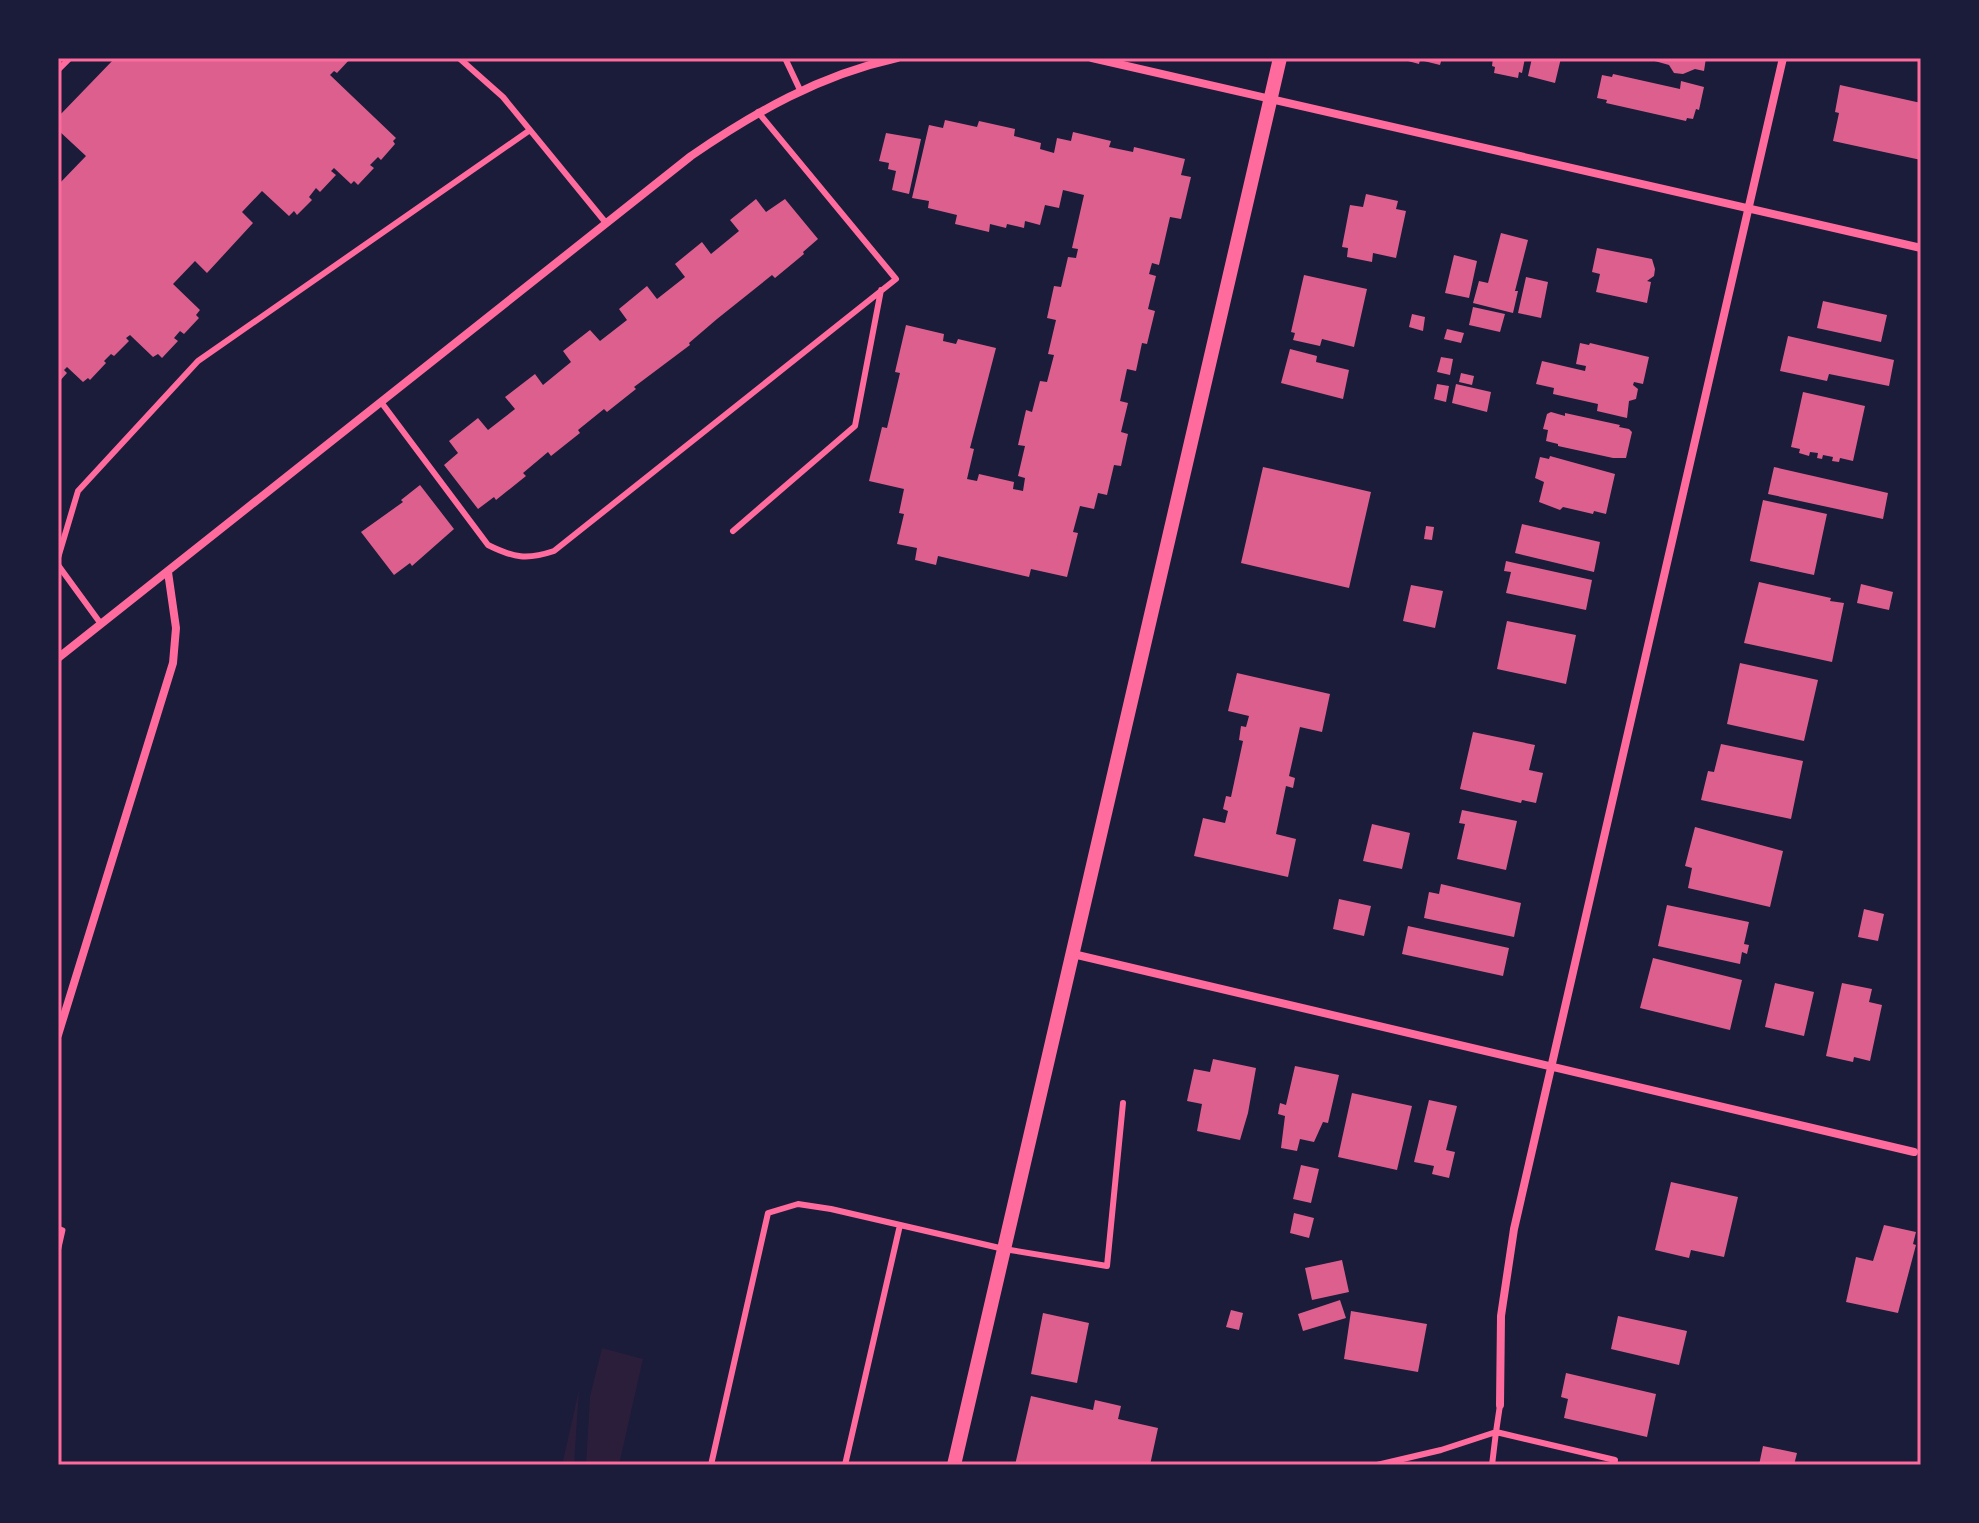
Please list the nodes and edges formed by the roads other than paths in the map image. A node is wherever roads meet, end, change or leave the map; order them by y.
1 (70, 58) edge
2 (459, 58) edge
3 (785, 58) edge
4 (897, 58) edge
5 (1092, 58) edge
6 (1280, 58) edge
7 (1783, 58) edge
8 (58, 70) edge
9 (800, 90) junction
10 (1271, 98) junction
11 (758, 112) junction
12 (530, 130) junction
13 (1748, 208) junction
14 (606, 223) junction
15 (1921, 248) edge
16 (881, 290) junction
17 (381, 402) junction
18 (733, 531) dead end
19 (58, 558) edge
20 (58, 565) edge
21 (168, 572) junction
22 (101, 624) junction
23 (58, 658) edge
24 (1073, 954) junction
25 (58, 1035) edge
26 (1551, 1065) junction
27 (1123, 1103) dead end
28 (1914, 1152) dead end
29 (900, 1225) junction
30 (1004, 1249) junction
31 (1500, 1405) joint
32 (1496, 1432) junction
33 (711, 1465) edge
34 (845, 1465) edge
35 (954, 1465) edge
36 (1377, 1465) edge
37 (1492, 1465) edge
38 (1614, 1465) edge

1 - 8 lane
2 - 12 lane
3 - 9 lane
4 - 9 street
5 - 10 street
6 - 10 street
7 - 13 street
9 - 11 street
10 - 13 street
10 - 24 street
11 - 14 street
11 - 16 lane
12 - 14 lane
12 - 19 lane
13 - 15 street
13 - 26 street
14 - 17 street
16 - 17 lane
16 - 18 lane
17 - 21 street
20 - 22 lane
21 - 22 street
21 - 25 street
22 - 23 street
24 - 26 street
24 - 30 street
26 - 28 street
26 - 31 street
27 - 30 lane
29 - 30 lane
29 - 33 lane
29 - 34 lane
30 - 35 street
31 - 32 lane
32 - 36 lane
32 - 37 lane
32 - 38 lane

